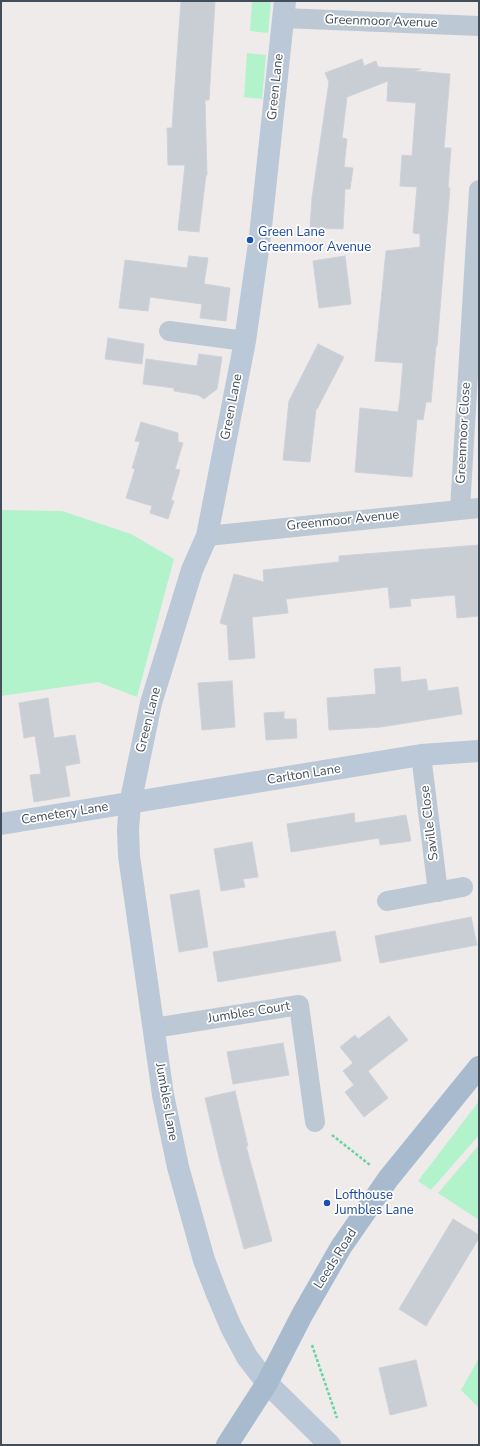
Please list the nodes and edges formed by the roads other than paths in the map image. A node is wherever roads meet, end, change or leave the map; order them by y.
1 (284, 9) edge
2 (479, 26) edge
3 (479, 190) edge
4 (169, 331) dead end
5 (245, 341) junction
6 (469, 508) edge
7 (207, 536) junction
8 (479, 751) edge
9 (421, 755) junction
10 (130, 804) junction
11 (1, 820) edge
12 (1, 824) edge
13 (463, 887) dead end
14 (438, 892) junction
15 (387, 901) dead end
16 (154, 1028) junction
17 (479, 1067) edge
18 (315, 1122) road end
19 (267, 1383) junction
20 (227, 1445) edge
21 (330, 1445) edge

1 - 2 street, Greenmoor Avenue
1 - 5 main road, Green Lane
3 - 6 street, Greenmoor Close
4 - 5 street
5 - 7 main road, Green Lane
6 - 7 street, Greenmoor Avenue
7 - 10 main road, Green Lane
8 - 9 main road, Carlton Lane
9 - 10 main road, Carlton Lane
9 - 14 street, Saville Close
10 - 12 main road, Cemetery Lane
10 - 16 main road, Jumbles Lane
11 - 12 street
13 - 14 street
14 - 15 street
16 - 18 street, Jumbles Court
16 - 19 main road, Jumbles Lane
17 - 19 main road, Leeds Road
19 - 20 main road, Leeds Road
19 - 21 main road, Jumbles Lane

